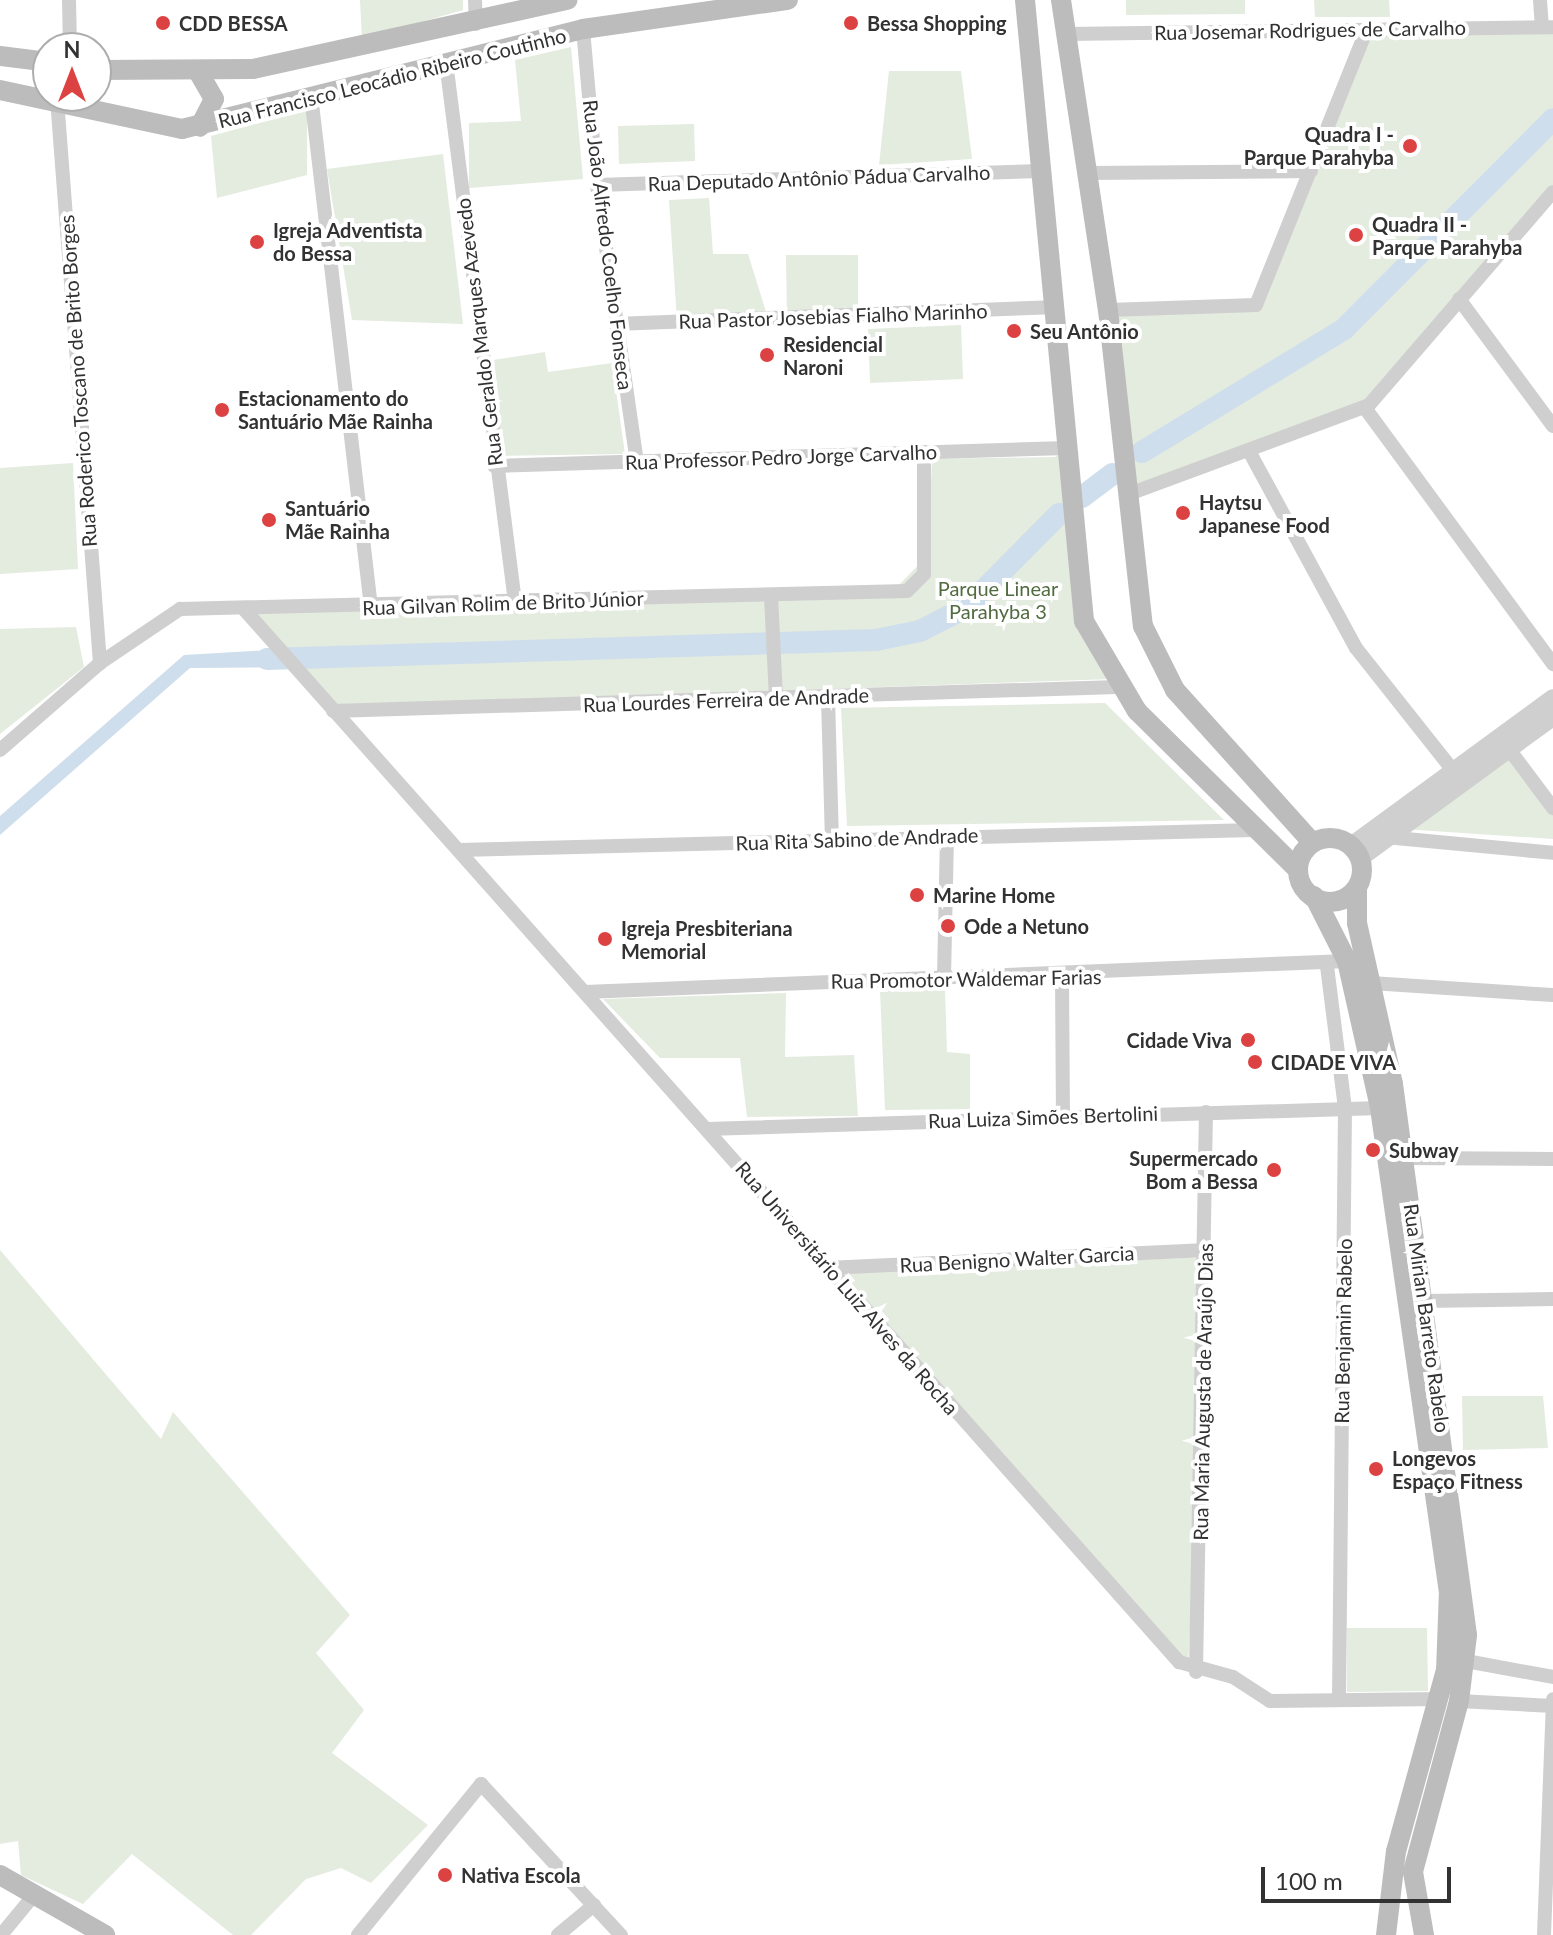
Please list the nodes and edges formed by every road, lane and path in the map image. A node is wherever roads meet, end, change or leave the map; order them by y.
1 (69, 0) edge
2 (475, 0) edge
3 (568, 0) edge
4 (788, 0) edge
5 (1025, 0) edge
6 (1061, 0) edge
7 (1540, 0) edge
8 (476, 24) junction
9 (1547, 27) edge
10 (583, 29) junction
11 (1367, 29) junction
12 (70, 32) edge
13 (1067, 34) junction
14 (0, 56) edge
15 (32, 60) edge
16 (446, 62) junction
17 (112, 70) edge
18 (199, 73) junction
19 (0, 90) edge
20 (32, 95) edge
21 (311, 95) junction
22 (58, 112) edge
23 (102, 112) edge
24 (200, 127) junction
25 (1042, 171) junction
26 (1311, 171) junction
27 (1088, 173) junction
28 (597, 185) junction
29 (1553, 193) edge
30 (1459, 299) junction
31 (1052, 307) junction
32 (1108, 310) junction
33 (615, 324) junction
34 (1365, 408) junction
35 (1553, 426) edge
36 (1067, 448) junction
37 (1249, 451) junction
38 (924, 452) junction
39 (637, 461) junction
40 (494, 466) junction
41 (1129, 494) junction
42 (771, 596) junction
43 (515, 602) junction
44 (371, 607) junction
45 (243, 608) junction
46 (100, 663) junction
47 (1553, 664) edge
48 (1118, 687) junction
49 (776, 698) junction
50 (828, 698) junction
51 (1553, 698) edge
52 (333, 711) junction
53 (1553, 717) edge
54 (1505, 743) junction
55 (0, 750) edge
56 (1458, 777) junction
57 (1553, 808) edge
58 (1255, 830) junction
59 (947, 836) junction
60 (1385, 837) junction
61 (832, 841) junction
62 (1312, 842) junction
63 (459, 850) junction
64 (1355, 852) junction
65 (1553, 853) edge
66 (1296, 868) junction
67 (1357, 888) junction
68 (1314, 896) junction
69 (1337, 964) junction
70 (1062, 977) junction
71 (944, 978) junction
72 (1371, 983) junction
73 (585, 992) junction
74 (1553, 995) edge
75 (1345, 1108) junction
76 (1380, 1108) junction
77 (1206, 1112) junction
78 (1063, 1115) junction
79 (707, 1129) junction
80 (1403, 1158) junction
81 (1553, 1159) edge
82 (1207, 1250) junction
83 (827, 1268) junction
84 (1553, 1299) edge
85 (1424, 1301) junction
86 (1466, 1661) junction
87 (1196, 1672) junction
88 (1553, 1677) edge
89 (1339, 1698) junction
90 (1553, 1699) edge
91 (1450, 1700) junction
92 (1553, 1706) edge
93 (1551, 1841) edge
94 (0, 1875) edge
95 (34, 1895) junction
96 (594, 1905) junction
97 (1, 1935) edge
98 (105, 1935) edge
99 (358, 1935) edge
100 (558, 1935) edge
101 (621, 1935) edge
102 (1386, 1935) edge
103 (1424, 1935) edge
104 (1544, 1935) edge

1 - 12 street
2 - 8 street
3 - 8 main road, Rua Francisco Leocádio Ribeiro Coutinho
4 - 10 main road, Rua Francisco Leocádio Ribeiro Coutinho
5 - 25 main road
6 - 13 main road
7 - 9 street
8 - 18 main road, Rua Francisco Leocádio Ribeiro Coutinho
9 - 11 street, Rua Josemar Rodrigues de Carvalho
10 - 16 main road, Rua Francisco Leocádio Ribeiro Coutinho
10 - 28 street, Rua João Alfredo Coelho Fonseca
11 - 13 street, Rua Josemar Rodrigues de Carvalho
11 - 26 street
13 - 27 main road
14 - 15 main road
16 - 21 main road, Rua Francisco Leocádio Ribeiro Coutinho
16 - 40 street, Rua Geraldo Marques Azevedo
17 - 18 main road, Rua Francisco Leocádio Ribeiro Coutinho
18 - 24 main road
19 - 20 main road, Rua Francisco Leocádio Ribeiro Coutinho
21 - 24 main road, Rua Francisco Leocádio Ribeiro Coutinho
21 - 44 street
22 - 46 street, Rua Roderico Toscano de Brito Borges
23 - 24 main road, Rua Francisco Leocádio Ribeiro Coutinho
25 - 28 street, Rua Deputado Antônio Pádua Carvalho
25 - 31 main road
26 - 27 street
26 - 32 street
27 - 32 main road
28 - 33 street, Rua João Alfredo Coelho Fonseca
29 - 30 street
30 - 34 street
30 - 35 street
31 - 33 street, Rua Pastor Josebias Fialho Marinho
31 - 36 main road
32 - 41 main road
33 - 39 street, Rua João Alfredo Coelho Fonseca
34 - 37 street
34 - 47 street
36 - 38 street, Rua Professor Pedro Jorge Carvalho
36 - 48 main road
37 - 41 street
37 - 56 street
38 - 39 street, Rua Professor Pedro Jorge Carvalho
38 - 42 street, Rua Gilvan Rolim de Brito Júnior
39 - 40 street, Rua Professor Pedro Jorge Carvalho
40 - 43 street, Rua Geraldo Marques Azevedo
41 - 62 main road
42 - 43 street, Rua Gilvan Rolim de Brito Júnior
42 - 49 street
43 - 44 street, Rua Gilvan Rolim de Brito Júnior
44 - 45 street, Rua Gilvan Rolim de Brito Júnior
45 - 46 street, Rua Gilvan Rolim de Brito Júnior
45 - 52 street, Rua Universitário Luiz Alves da Rocha
46 - 55 street, Rua Gilvan Rolim de Brito Júnior
48 - 50 street, Rua Lourdes Ferreira de Andrade
48 - 58 main road
49 - 50 street, Rua Lourdes Ferreira de Andrade
49 - 52 street, Rua Lourdes Ferreira de Andrade
50 - 61 street
51 - 54 street
52 - 63 street, Rua Universitário Luiz Alves da Rocha
53 - 54 street
54 - 56 street
54 - 57 street
56 - 60 street
56 - 64 street
58 - 59 street, Rua Rita Sabino de Andrade
58 - 66 main road
59 - 61 street, Rua Rita Sabino de Andrade
59 - 71 street
60 - 64 street
60 - 65 street
61 - 63 street, Rua Rita Sabino de Andrade
62 - 64 main road
62 - 66 main road
63 - 73 street, Rua Universitário Luiz Alves da Rocha
64 - 67 main road
66 - 68 main road
67 - 68 main road
67 - 72 main road, Rua Mirian Barreto Rabelo
68 - 69 main road, Rua Mirian Barreto Rabelo
69 - 70 street, Rua Promotor Waldemar Farias
69 - 75 street, Rua Benjamin Rabelo
69 - 76 main road, Rua Mirian Barreto Rabelo
70 - 71 street, Rua Promotor Waldemar Farias
70 - 78 street
71 - 73 street, Rua Promotor Waldemar Farias
72 - 74 street
72 - 80 main road, Rua Mirian Barreto Rabelo
73 - 79 street, Rua Universitário Luiz Alves da Rocha
75 - 76 street, Rua Luiza Simões Bertolini
75 - 77 street, Rua Luiza Simões Bertolini
75 - 89 street, Rua Benjamin Rabelo
76 - 91 main road, Rua Mirian Barreto Rabelo
77 - 78 street, Rua Luiza Simões Bertolini
77 - 82 street, Rua Maria Augusta de Araújo Dias
78 - 79 street, Rua Luiza Simões Bertolini
79 - 83 street, Rua Universitário Luiz Alves da Rocha
80 - 81 street
80 - 85 main road, Rua Mirian Barreto Rabelo
82 - 83 street, Rua Benigno Walter Garcia
82 - 87 street, Rua Maria Augusta de Araújo Dias
83 - 87 street, Rua Universitário Luiz Alves da Rocha
84 - 85 street
85 - 86 main road, Rua Mirian Barreto Rabelo
86 - 88 street
86 - 91 main road, Rua Mirian Barreto Rabelo
87 - 89 street
89 - 91 street
90 - 92 street
91 - 92 street
91 - 102 main road, Rua Mirian Barreto Rabelo
91 - 103 main road, Rua Mirian Barreto Rabelo
92 - 93 street
93 - 104 street
94 - 95 main road
95 - 97 street
95 - 98 main road
96 - 99 street
96 - 100 street
96 - 101 street

